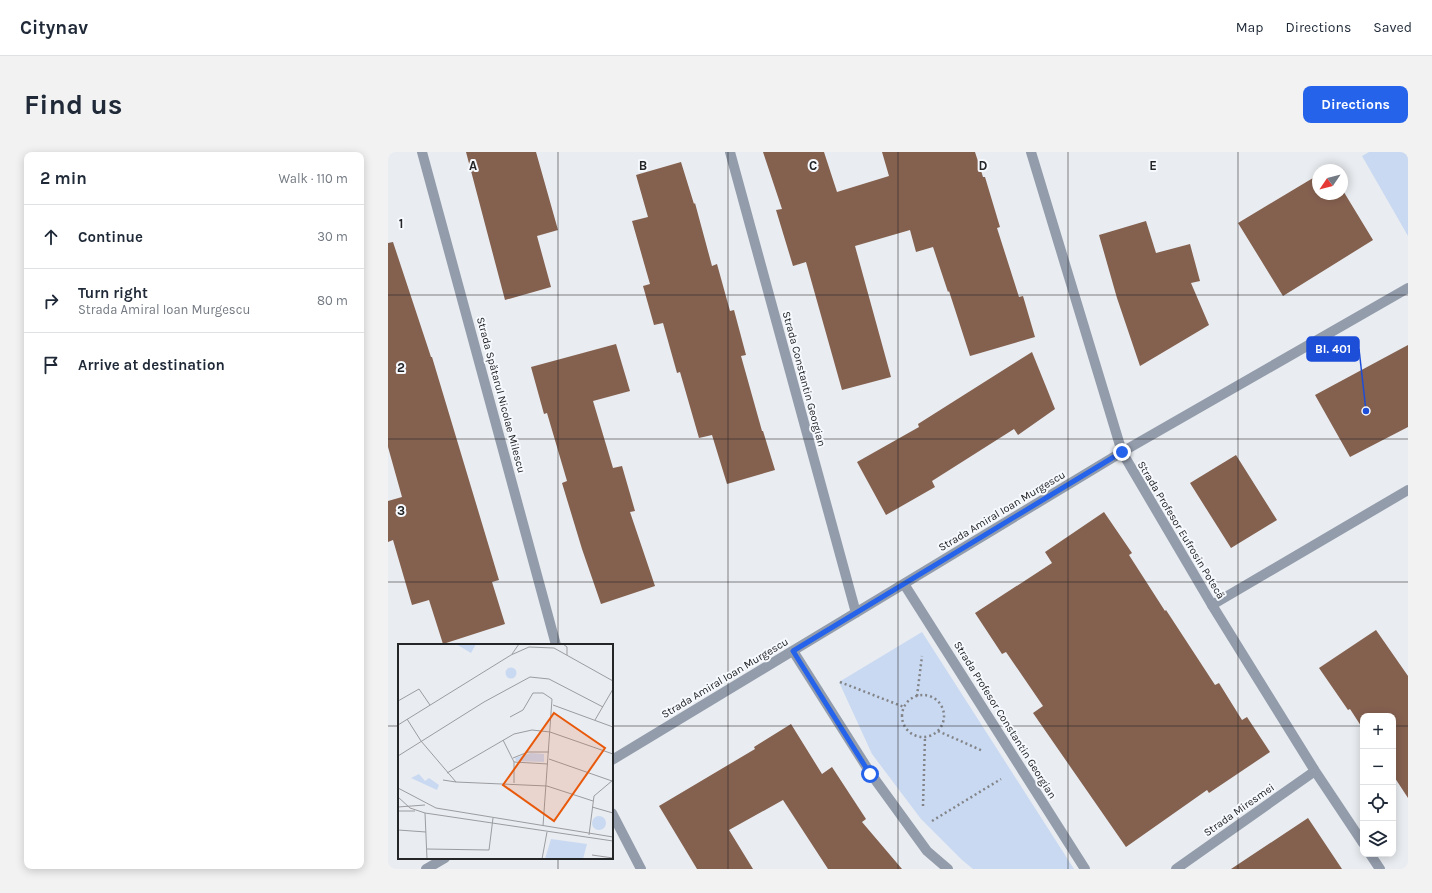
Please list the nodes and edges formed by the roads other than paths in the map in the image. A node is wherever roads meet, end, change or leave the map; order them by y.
1 (422, 152) edge
2 (730, 152) edge
3 (1031, 152) edge
4 (1408, 288) edge
5 (1122, 452) junction
6 (1408, 490) edge
7 (904, 584) junction
8 (1212, 605) junction
9 (856, 612) junction
10 (556, 644) edge
11 (793, 651) junction
12 (613, 759) edge
13 (1315, 771) junction
14 (613, 815) edge
15 (1360, 838) edge
16 (1372, 857) edge
17 (443, 859) edge
18 (426, 869) edge
19 (641, 869) edge
20 (948, 869) edge
21 (1085, 869) edge
22 (1176, 869) edge
23 (1380, 869) edge

1 - 10 street, Strada Spătarul Nicolae Milescu
2 - 9 street, Strada Constantin Georgian
3 - 5 street, Strada Profesor Eufrosin Potecă
4 - 5 street, Strada Amiral Ioan Murgescu
5 - 7 street, Strada Amiral Ioan Murgescu
5 - 8 street, Strada Profesor Eufrosin Potecă
6 - 8 street
7 - 9 street, Strada Amiral Ioan Murgescu
7 - 21 street, Strada Profesor Constantin Georgian
8 - 13 street, Strada Profesor Eufrosin Potecă
9 - 11 street, Strada Amiral Ioan Murgescu
11 - 12 street, Strada Amiral Ioan Murgescu
11 - 20 street
13 - 15 street, Strada Profesor Eufrosin Potecă
13 - 22 street, Strada Miresmei
14 - 19 street
16 - 23 street
17 - 18 street

